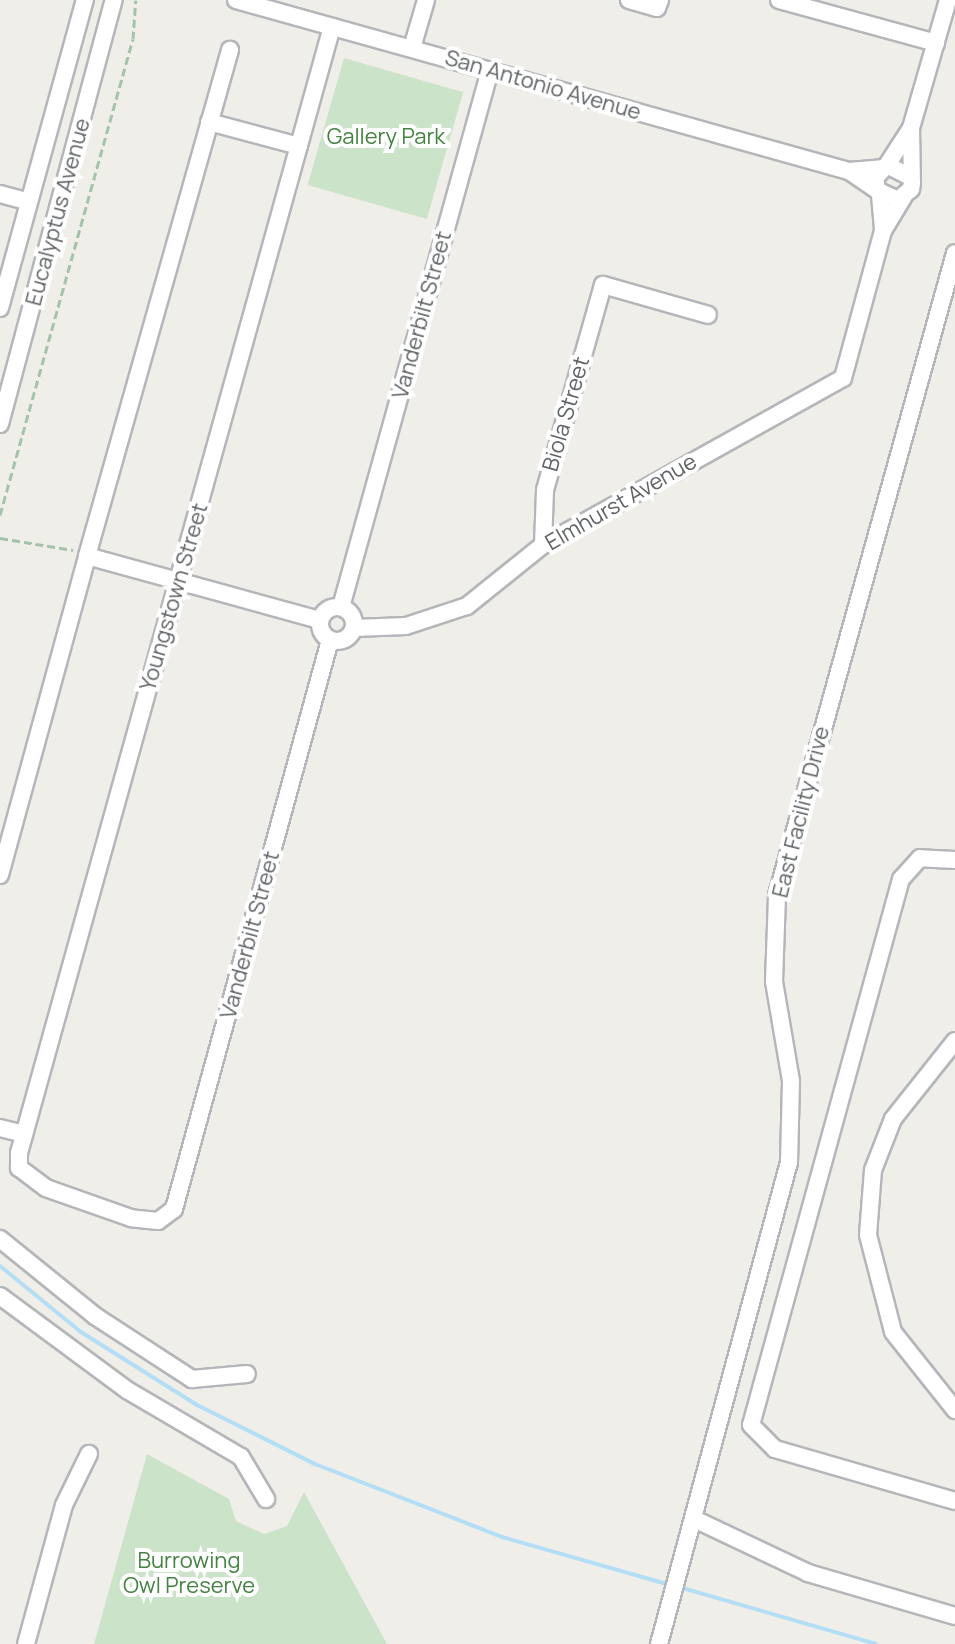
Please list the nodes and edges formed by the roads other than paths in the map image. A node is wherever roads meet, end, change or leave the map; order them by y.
1 (85, 0) edge
2 (114, 0) edge
3 (236, 0) edge
4 (426, 0) edge
5 (629, 0) edge
6 (779, 0) edge
7 (948, 0) edge
8 (658, 4) edge
9 (332, 27) junction
10 (936, 43) junction
11 (412, 48) junction
12 (230, 50) dead end
13 (490, 70) junction
14 (209, 122) junction
15 (911, 128) junction
16 (299, 146) junction
17 (884, 166) junction
18 (849, 171) junction
19 (911, 177) junction
20 (879, 193) junction
21 (0, 194) edge
22 (903, 198) junction
23 (29, 202) junction
24 (883, 231) junction
25 (955, 253) edge
26 (0, 308) edge
27 (708, 315) dead end
28 (0, 424) edge
29 (543, 545) junction
30 (87, 556) junction
31 (179, 582) junction
32 (341, 607) junction
33 (320, 620) junction
34 (354, 628) junction
35 (330, 640) junction
36 (955, 860) edge
37 (0, 875) edge
38 (955, 1041) edge
39 (0, 1128) edge
40 (24, 1134) junction
41 (19, 1168) joint
42 (0, 1239) edge
43 (0, 1296) edge
44 (247, 1374) dead end
45 (955, 1410) edge
46 (89, 1454) dead end
47 (266, 1499) dead end
48 (955, 1501) edge
49 (694, 1519) junction
50 (955, 1616) edge
51 (26, 1644) edge
52 (659, 1644) edge

1 - 23 street, Eucalyptus Avenue
2 - 28 street, Eucalyptus Avenue
3 - 9 street, San Antonio Avenue
4 - 11 street
5 - 8 street
6 - 10 street
7 - 10 street
9 - 11 street, San Antonio Avenue
9 - 16 street, Youngstown Street
10 - 15 street
11 - 13 street, San Antonio Avenue
12 - 14 street
13 - 18 street, San Antonio Avenue
13 - 32 street, Vanderbilt Street
14 - 16 street
14 - 30 street
15 - 17 street
15 - 19 street
16 - 31 street, Youngstown Street
17 - 18 street, San Antonio Avenue
17 - 19 street
17 - 20 street
18 - 20 street, San Antonio Avenue
19 - 22 street
20 - 22 street
20 - 24 street
21 - 23 street
22 - 24 street
23 - 26 street, Eucalyptus Avenue
24 - 29 street, Elmhurst Avenue
25 - 49 street, East Facility Drive
27 - 29 street, Biola Street
29 - 34 street, Elmhurst Avenue
30 - 31 street
30 - 37 street
31 - 33 street
31 - 40 street, Youngstown Street
32 - 33 street
32 - 34 street
33 - 35 street
34 - 35 street, Elmhurst Avenue
35 - 41 street, Vanderbilt Street
36 - 48 street
38 - 45 street
39 - 40 street
40 - 41 street, Youngstown Street
42 - 44 street
43 - 47 street
46 - 51 street
49 - 50 street
49 - 52 street, East Facility Drive

